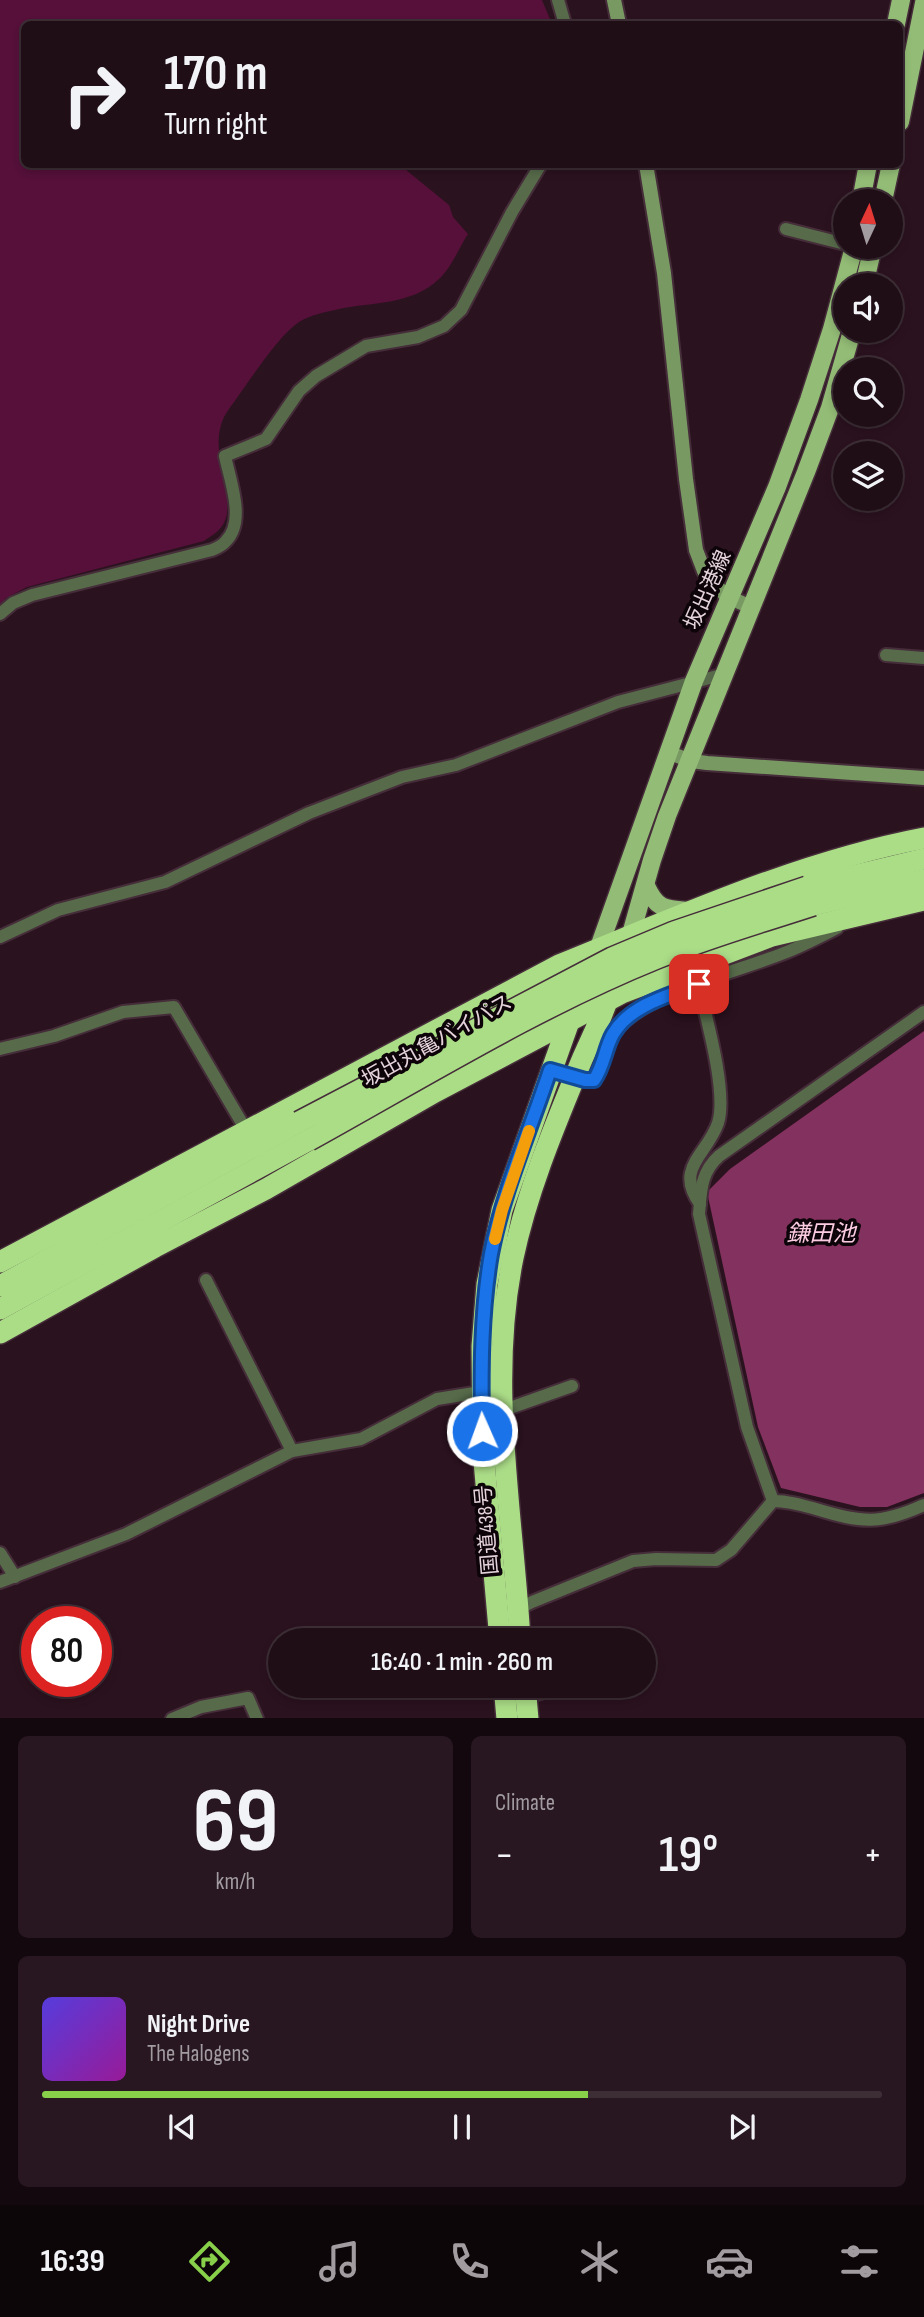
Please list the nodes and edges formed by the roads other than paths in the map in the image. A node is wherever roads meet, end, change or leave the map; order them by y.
1 (558, 0) edge
2 (614, 0) edge
3 (901, 0) edge
4 (924, 3) edge
5 (564, 21) edge
6 (618, 21) edge
7 (897, 21) edge
8 (903, 107) edge
9 (539, 168) edge
10 (647, 168) edge
11 (867, 168) edge
12 (890, 168) edge
13 (863, 189) edge
14 (886, 189) edge
15 (786, 229) dead end
16 (833, 241) edge
17 (851, 259) edge
18 (849, 343) edge
19 (728, 597) junction
20 (751, 607) junction
21 (0, 614) edge
22 (886, 656) dead end
23 (924, 658) edge
24 (725, 674) junction
25 (694, 681) junction
26 (670, 753) junction
27 (691, 761) junction
28 (924, 778) edge
29 (924, 838) edge
30 (924, 859) edge
31 (924, 880) edge
32 (646, 886) junction
33 (810, 896) junction
34 (924, 900) edge
35 (691, 912) junction
36 (840, 926) dead end
37 (631, 934) junction
38 (0, 937) edge
39 (598, 950) junction
40 (696, 975) junction
41 (606, 1002) junction
42 (924, 1012) edge
43 (568, 1022) junction
44 (0, 1049) edge
45 (518, 1050) junction
46 (550, 1070) junction
47 (575, 1077) junction
48 (541, 1097) junction
49 (246, 1130) junction
50 (304, 1131) junction
51 (700, 1204) junction
52 (0, 1262) edge
53 (206, 1280) dead end
54 (0, 1286) edge
55 (0, 1309) edge
56 (0, 1334) edge
57 (572, 1386) dead end
58 (481, 1392) junction
59 (501, 1411) junction
60 (292, 1451) junction
61 (773, 1501) junction
62 (924, 1505) edge
63 (0, 1553) edge
64 (15, 1577) junction
65 (0, 1582) edge
66 (519, 1609) junction
67 (499, 1628) edge
68 (500, 1628) edge
69 (520, 1628) edge
70 (505, 1698) edge
71 (526, 1698) edge
72 (172, 1718) edge
73 (257, 1718) edge
74 (507, 1718) edge
75 (528, 1718) edge

1 - 5 street
2 - 6 street
3 - 7 main road
4 - 8 main road
9 - 21 street
10 - 19 street
11 - 13 main road
12 - 14 main road
15 - 16 street
17 - 19 main road, 坂出港線
18 - 20 main road
19 - 20 street
19 - 25 main road, 坂出港線
20 - 24 main road
22 - 23 street
24 - 25 street
24 - 27 main road
25 - 26 main road, 坂出港線
25 - 38 street
26 - 27 street
26 - 39 main road, 坂出港線
27 - 28 street
27 - 32 main road
29 - 35 highway
30 - 33 highway, 坂出丸亀バイパス
31 - 33 highway, 坂出丸亀バイパス
32 - 35 main road
32 - 37 main road
33 - 50 highway, 坂出丸亀バイパス, bridge
34 - 40 highway
35 - 37 highway
36 - 40 street
37 - 39 highway
37 - 41 highway, 国道438号
39 - 43 highway, 国道438号
39 - 49 highway
40 - 41 highway
40 - 47 street
40 - 51 street
41 - 43 highway
41 - 47 highway, 国道438号
42 - 51 street
43 - 45 highway
43 - 46 highway, 国道438号
44 - 49 street
45 - 48 highway
45 - 56 highway
46 - 47 street
46 - 48 highway, 国道438号
47 - 59 highway, 国道438号
48 - 58 highway, 国道438号
49 - 52 highway
50 - 54 highway, 坂出丸亀バイパス
50 - 55 highway, 坂出丸亀バイパス
51 - 61 street
53 - 60 street
57 - 59 street
58 - 60 street
58 - 67 highway, 国道438号
59 - 66 highway, 国道438号
60 - 64 street
61 - 62 street
61 - 66 street
63 - 64 street
64 - 65 street
66 - 68 street
66 - 69 highway, 国道438号
70 - 74 highway
71 - 75 highway
72 - 73 street

